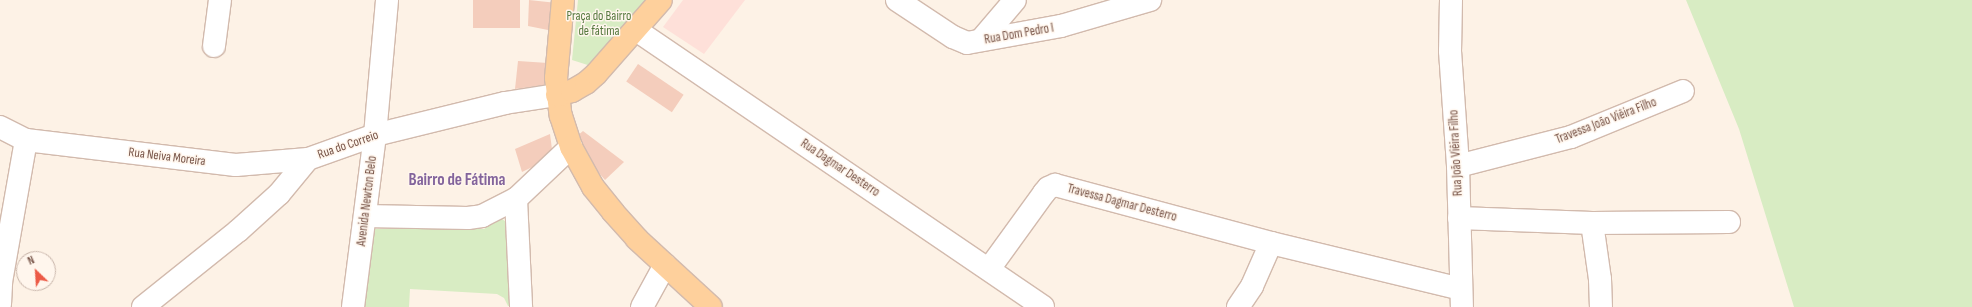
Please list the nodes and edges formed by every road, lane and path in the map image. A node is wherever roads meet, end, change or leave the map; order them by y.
1 (220, 0) edge
2 (387, 0) edge
3 (564, 0) edge
4 (660, 0) edge
5 (897, 0) edge
6 (1015, 0) edge
7 (1149, 0) edge
8 (1451, 0) edge
9 (636, 30) junction
10 (981, 40) junction
11 (214, 46) dead end
12 (1683, 91) dead end
13 (557, 95) junction
14 (0, 127) edge
15 (375, 135) junction
16 (26, 140) junction
17 (571, 147) junction
18 (308, 159) junction
19 (1458, 166) junction
20 (516, 199) junction
21 (365, 216) junction
22 (1459, 218) junction
23 (1729, 222) dead end
24 (1592, 223) junction
25 (1271, 243) junction
26 (665, 265) junction
27 (990, 269) junction
28 (1, 282) edge
29 (1461, 298) edge
30 (0, 304) edge
31 (1241, 306) edge
32 (143, 307) edge
33 (354, 307) edge
34 (521, 307) edge
35 (642, 307) edge
36 (711, 307) edge
37 (1043, 307) edge
38 (1601, 307) edge

1 - 11 street
2 - 15 street, Avenida Newton Belo
3 - 13 main road
4 - 9 main road
5 - 10 street, Rua Dom Pedro I
6 - 10 street
7 - 10 street, Rua Dom Pedro I
8 - 19 street, Rua João Viêira Filho
9 - 13 main road
9 - 27 street, Rua Dagmar Desterro
12 - 19 street, Travessa João Viêira Filho
13 - 15 street, Rua do Correio
13 - 17 main road
14 - 16 street, Rua Neiva Moreira
15 - 18 street, Rua do Correio
15 - 21 street, Avenida Newton Belo
16 - 18 street, Rua Neiva Moreira
16 - 28 street
17 - 20 street
17 - 26 main road
18 - 32 street, Rua do Correio
19 - 22 street, Rua João Viêira Filho
20 - 21 street
20 - 34 street
21 - 33 street, Avenida Newton Belo
22 - 24 street
22 - 29 street, Rua João Viêira Filho
23 - 24 street
24 - 38 street
25 - 27 street, Travessa Dagmar Desterro
25 - 29 street, Travessa Dagmar Desterro
25 - 31 street
26 - 35 street
26 - 36 main road
27 - 37 street, Rua Dagmar Desterro
28 - 30 street

